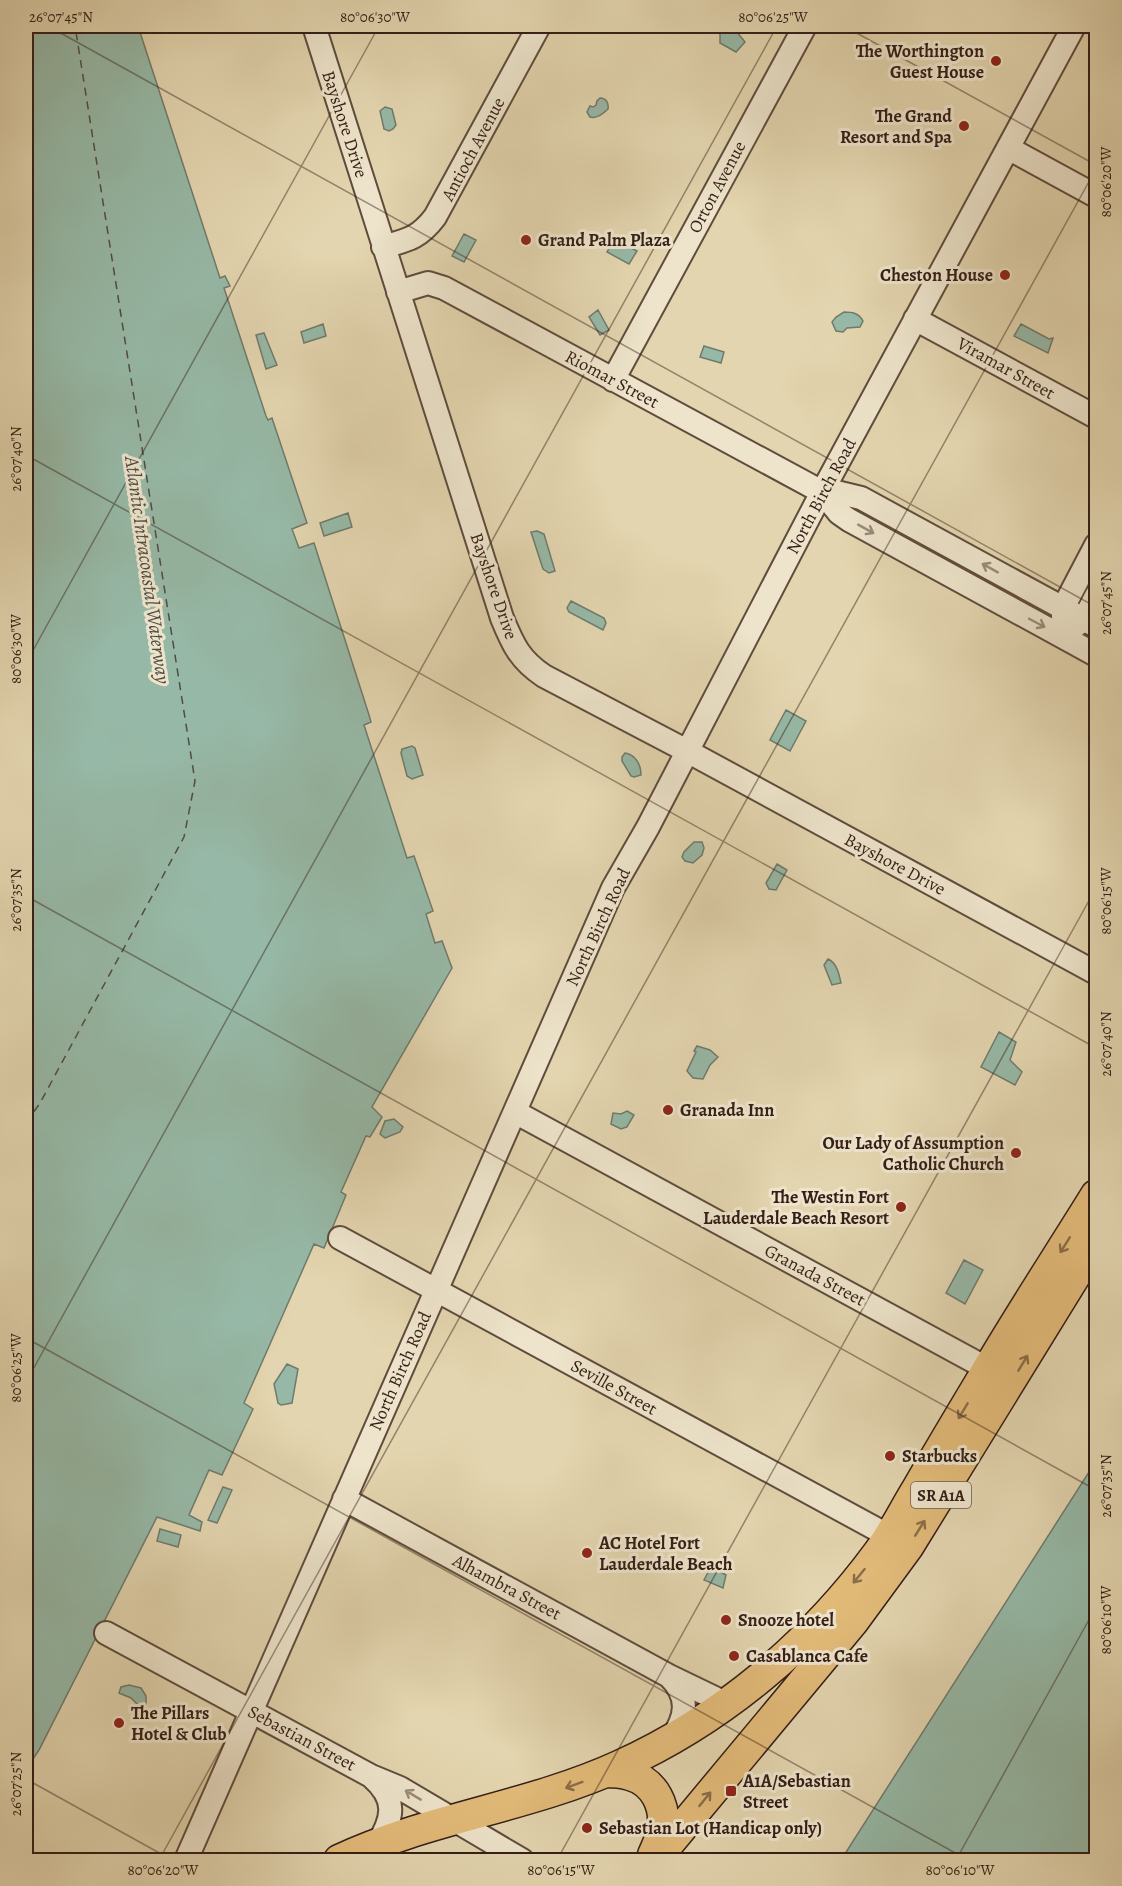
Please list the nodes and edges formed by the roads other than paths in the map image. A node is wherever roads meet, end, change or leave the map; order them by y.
1 (314, 26) edge
2 (539, 26) edge
3 (805, 26) edge
4 (1074, 26) edge
5 (1008, 148) junction
6 (1096, 196) edge
7 (383, 247) junction
8 (398, 292) junction
9 (915, 319) junction
10 (613, 380) junction
11 (1096, 417) edge
12 (822, 492) junction
13 (1096, 545) edge
14 (1096, 597) edge
15 (1063, 608) junction
16 (1090, 622) edge
17 (1063, 636) junction
18 (1096, 655) edge
19 (687, 751) junction
20 (1096, 973) edge
21 (515, 1112) junction
22 (1096, 1195) edge
23 (340, 1238) dead end
24 (1096, 1242) edge
25 (436, 1290) junction
26 (988, 1369) junction
27 (344, 1499) junction
28 (889, 1536) junction
29 (106, 1633) dead end
30 (669, 1676) junction
31 (727, 1704) junction
32 (252, 1712) junction
33 (671, 1740) junction
34 (606, 1772) junction
35 (371, 1776) junction
36 (452, 1820) junction
37 (377, 1845) junction
38 (186, 1860) edge
39 (339, 1860) edge
40 (522, 1860) edge
41 (653, 1860) edge

1 - 7 street, Bayshore Drive
2 - 7 street, Antioch Avenue
3 - 10 street, Orton Avenue
4 - 5 street, North Birch Road
5 - 6 street
5 - 9 street, North Birch Road
7 - 8 street, Bayshore Drive
8 - 10 street, Riomar Street
8 - 19 street, Bayshore Drive
9 - 11 street, Viramar Street
9 - 12 street, North Birch Road
10 - 12 street, Riomar Street
15 -> 12 street, Riomar Street
12 -> 17 street, Riomar Street
12 - 19 street, North Birch Road
13 - 15 street
14 - 16 street
15 - 16 street, Riomar Street
15 - 17 street
16 - 17 street
17 - 18 street, Riomar Street
19 - 20 street, Bayshore Drive
19 - 21 street, North Birch Road
21 - 25 street, North Birch Road
21 - 26 street, Granada Street
22 -> 26 main road, SR A1A
23 - 25 street, Seville Street
41 -> 24 main road, SR A1A
25 - 27 street, North Birch Road
25 - 28 street, Seville Street
26 -> 28 main road, SR A1A
27 - 30 street, Alhambra Street
27 - 32 street, North Birch Road
28 -> 31 main road, SR A1A
29 - 32 street, Sebastian Street
30 - 31 street, Alhambra Street
30 - 33 street
31 - 33 main road, SR A1A
32 - 35 street, Sebastian Street
32 - 38 street, North Birch Road
33 - 34 main road, SR A1A
34 -> 36 main road, SR A1A
34 - 41 main road
36 -> 35 street, Sebastian Street
35 - 37 street, Sebastian Street
36 - 37 main road, SR A1A
36 - 40 street, Sebastian Street
37 - 39 main road, SR A1A

